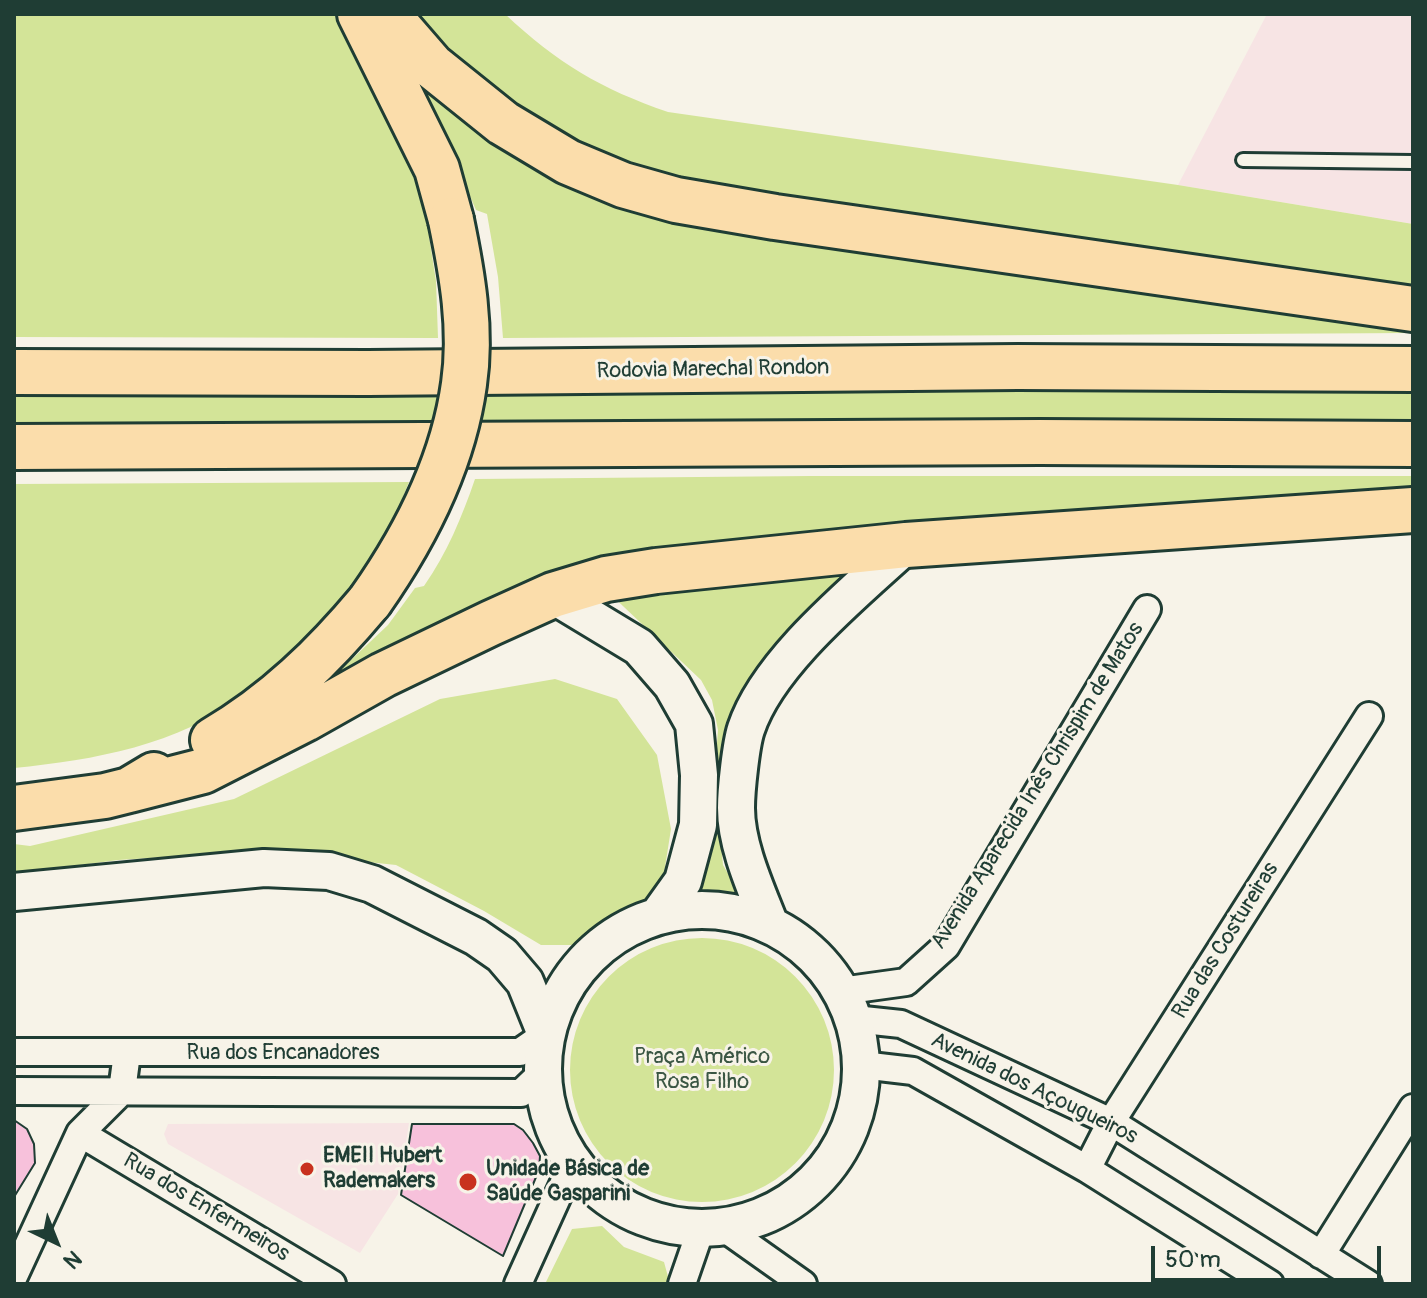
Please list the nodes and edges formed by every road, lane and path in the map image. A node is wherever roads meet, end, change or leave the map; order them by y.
1 (360, 14) edge
2 (387, 14) edge
3 (1243, 160) dead end
4 (1413, 162) edge
5 (1413, 309) edge
6 (1413, 369) edge
7 (14, 372) edge
8 (1413, 444) edge
9 (14, 447) edge
10 (1413, 510) edge
11 (906, 545) junction
12 (553, 595) junction
13 (1147, 609) dead end
14 (1369, 716) dead end
15 (129, 790) junction
16 (14, 808) edge
17 (14, 892) edge
18 (658, 916) junction
19 (770, 925) junction
20 (476, 937) junction
21 (564, 993) junction
22 (848, 1005) junction
23 (546, 1034) junction
24 (14, 1052) edge
25 (127, 1053) junction
26 (862, 1065) junction
27 (542, 1073) junction
28 (14, 1091) edge
29 (122, 1091) junction
30 (1413, 1108) edge
31 (1111, 1122) junction
32 (80, 1133) junction
33 (568, 1158) junction
34 (1087, 1169) junction
35 (712, 1228) junction
36 (1321, 1255) junction
37 (14, 1276) edge
38 (332, 1284) edge
39 (518, 1284) edge
40 (682, 1284) edge
41 (803, 1284) edge
42 (1270, 1284) edge
43 (1368, 1284) edge

1 - 15 highway, bridge
2 - 5 highway
3 - 4 lane
6 - 7 highway, Rodovia Marechal Rondon
8 - 9 highway
10 - 11 highway
11 - 12 highway
11 - 19 main road
12 - 15 highway
12 - 18 main road
13 - 22 street, Avenida Aparecida Inês Chrispim de Matos
14 - 31 street, Rua das Costureiras
15 - 16 highway
17 - 20 main road
18 - 19 main road
18 - 21 main road
19 - 22 main road
20 - 21 main road
20 - 23 main road
21 - 23 main road
22 - 26 main road
22 - 31 street, Avenida dos Açougueiros
23 - 25 street, Rua dos Encanadores
23 - 27 main road
24 - 25 street, Rua dos Encanadores
25 - 29 street
26 - 34 street, Avenida dos Açougueiros
26 - 35 main road
27 - 29 street, Rua dos Encanadores
27 - 33 main road
28 - 29 street, Rua dos Encanadores
29 - 32 street
30 - 36 street
31 - 34 street, Rua das Costureiras
31 - 36 street, Avenida dos Açougueiros
32 - 37 street
32 - 38 street, Rua dos Enfermeiros
33 - 35 main road
33 - 39 street
34 - 42 street, Avenida dos Açougueiros
35 - 40 street
35 - 41 street
36 - 43 street, Avenida dos Açougueiros

